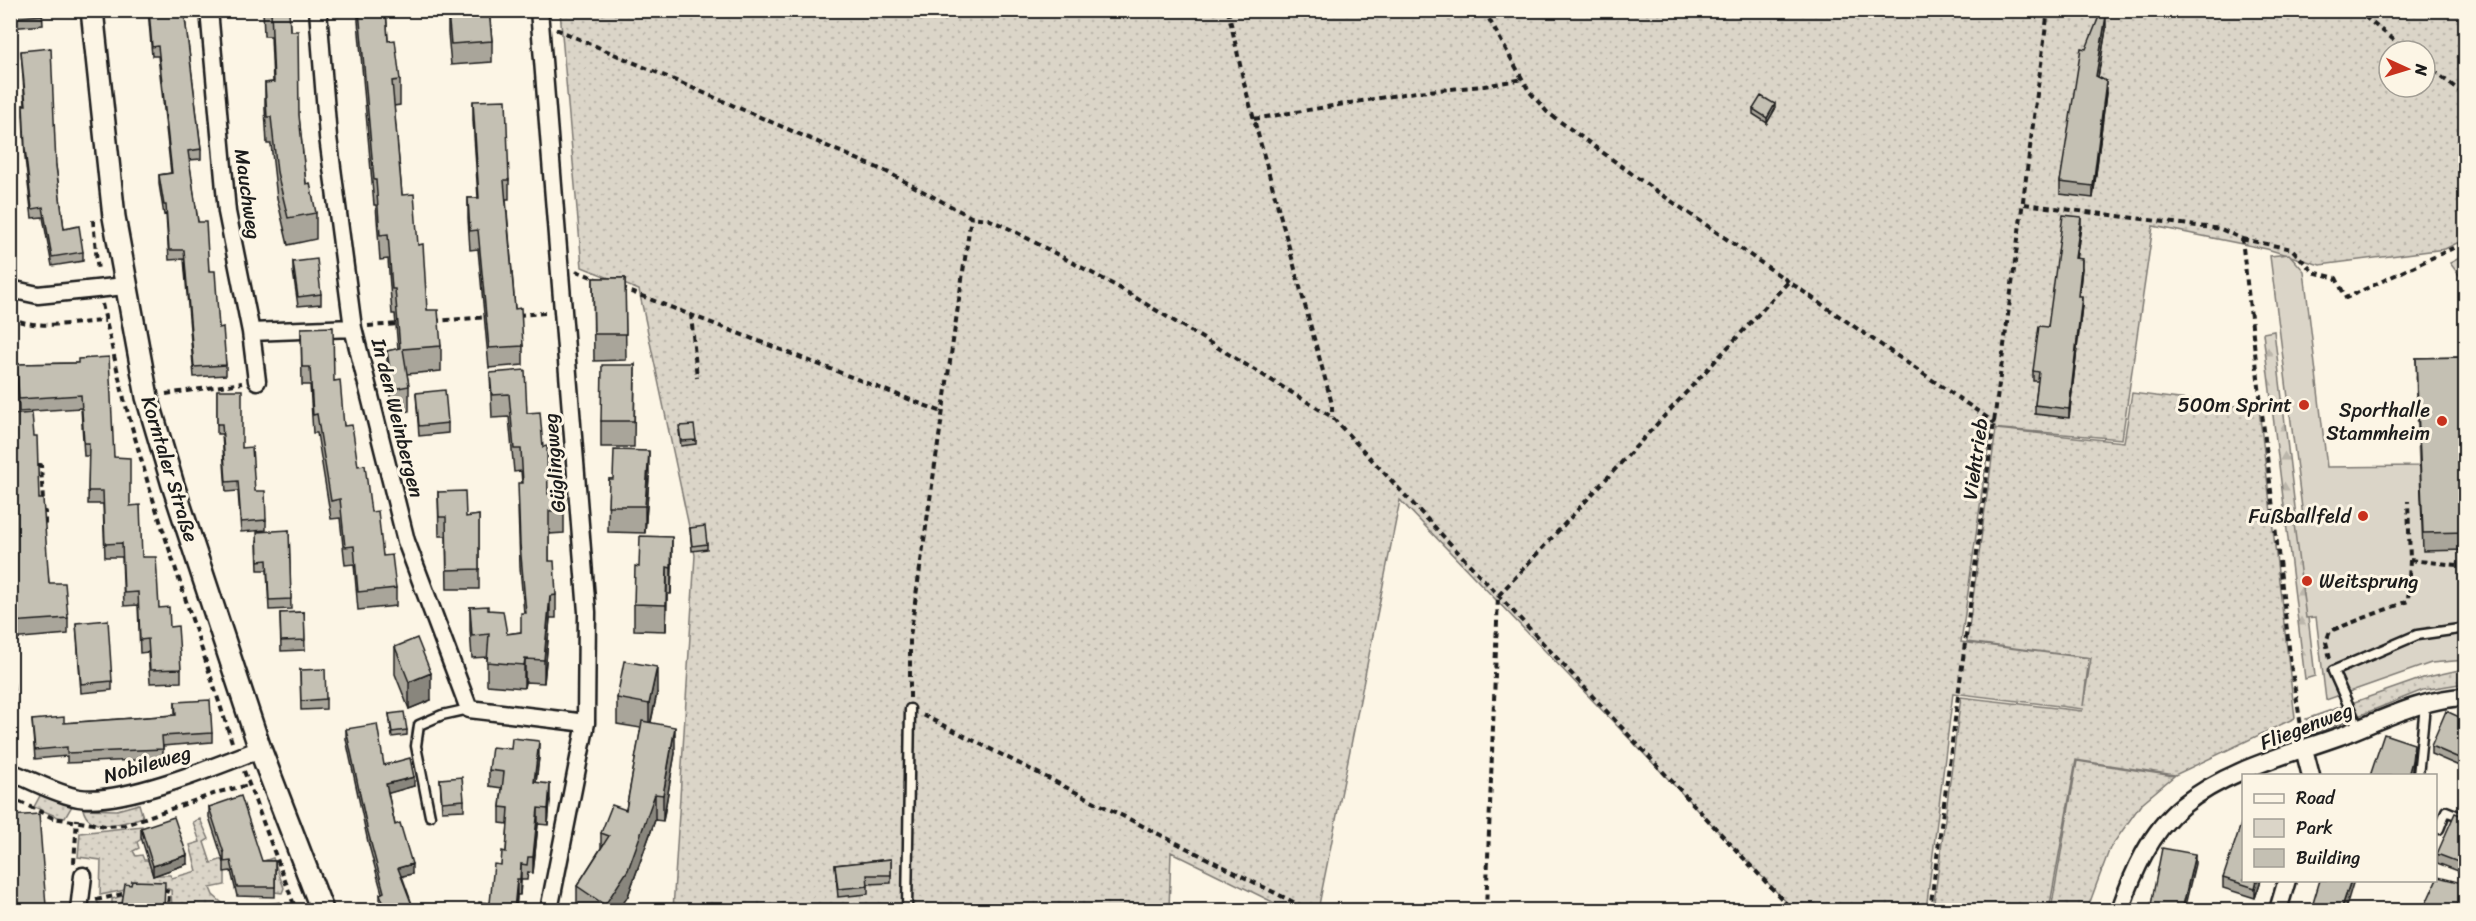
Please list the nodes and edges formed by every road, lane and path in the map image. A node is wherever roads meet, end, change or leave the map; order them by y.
1 (92, 10) edge
2 (209, 10) edge
3 (318, 10) edge
4 (1228, 10) edge
5 (1484, 10) edge
6 (2048, 10) edge
7 (2356, 10) edge
8 (540, 17) edge
9 (2393, 39) edge
10 (2437, 73) edge
11 (1522, 79) junction
12 (2466, 96) edge
13 (1254, 119) junction
14 (2024, 204) junction
15 (971, 217) junction
16 (2242, 239) junction
17 (2466, 242) edge
18 (560, 265) junction
19 (1790, 280) junction
20 (604, 282) edge
21 (125, 286) junction
22 (615, 286) edge
23 (10, 289) edge
24 (562, 311) junction
25 (692, 314) junction
26 (515, 315) edge
27 (10, 317) edge
28 (492, 317) edge
29 (105, 321) dead end
30 (423, 322) edge
31 (411, 323) edge
32 (353, 328) junction
33 (251, 332) junction
34 (697, 378) dead end
35 (257, 381) joint
36 (147, 397) junction
37 (942, 412) junction
38 (1332, 417) junction
39 (1995, 423) junction
40 (38, 465) edge
41 (2408, 501) dead end
42 (34, 504) edge
43 (33, 513) edge
44 (45, 530) edge
45 (2410, 560) junction
46 (2466, 566) edge
47 (1498, 596) junction
48 (2466, 628) edge
49 (2333, 670) junction
50 (2466, 697) edge
51 (2425, 705) junction
52 (469, 709) junction
53 (910, 709) junction
54 (586, 723) junction
55 (2359, 729) junction
56 (2304, 748) junction
57 (260, 749) junction
58 (10, 772) edge
59 (2310, 774) edge
60 (2418, 774) edge
61 (78, 798) junction
62 (430, 816) dead end
63 (2466, 819) edge
64 (2439, 830) dead end
65 (83, 876) joint
66 (2286, 882) edge
67 (156, 886) edge
68 (135, 891) edge
69 (95, 900) dead end
70 (79, 910) edge
71 (168, 910) edge
72 (322, 910) edge
73 (549, 910) edge
74 (907, 910) edge
75 (1309, 910) edge
76 (1486, 910) edge
77 (1792, 910) edge
78 (1930, 910) edge
79 (2120, 910) edge
80 (2278, 910) edge

1 - 21 street, Korntaler Straße
2 - 33 street, Mauchweg
3 - 32 street, In den Weinbergen
4 - 13 path
5 - 11 path
6 - 14 path, Viehtrieb
7 - 9 path
8 - 15 path
8 - 18 street, Güglingweg
10 - 12 path
11 - 13 path
11 - 19 path
13 - 38 path
14 - 16 path
14 - 39 path, Viehtrieb
15 - 37 path
15 - 38 path
16 - 17 path
16 - 56 path
18 - 20 path
18 - 24 street, Güglingweg
19 - 39 path
19 - 47 path
21 - 23 street
21 - 36 street, Korntaler Straße
22 - 25 path
24 - 26 path
24 - 54 street, Güglingweg
25 - 34 path
25 - 37 path
27 - 29 path
28 - 30 path
31 - 32 path
32 - 33 street
32 - 52 street, In den Weinbergen
33 - 35 street, Mauchweg
35 - 36 path
36 - 57 street, Korntaler Straße
37 - 53 path
38 - 47 path
39 - 78 path, Viehtrieb
40 - 42 path
41 - 45 path
43 - 44 path
45 - 46 path
45 - 49 path
47 - 76 path
47 - 77 path
48 - 49 lane
49 - 55 lane
50 - 51 street, Fliegenweg
51 - 55 street, Fliegenweg
51 - 60 lane
52 - 54 street
52 - 62 lane
53 - 74 lane
53 - 75 path
54 - 73 street, Güglingweg
55 - 56 street, Fliegenweg
56 - 59 street
56 - 79 street, Fliegenweg
57 - 61 street, Nobileweg
57 - 72 street, Korntaler Straße
58 - 61 street, Nobileweg
61 - 65 path
63 - 64 lane
65 - 70 street
66 - 80 street
67 - 71 path
68 - 69 path

